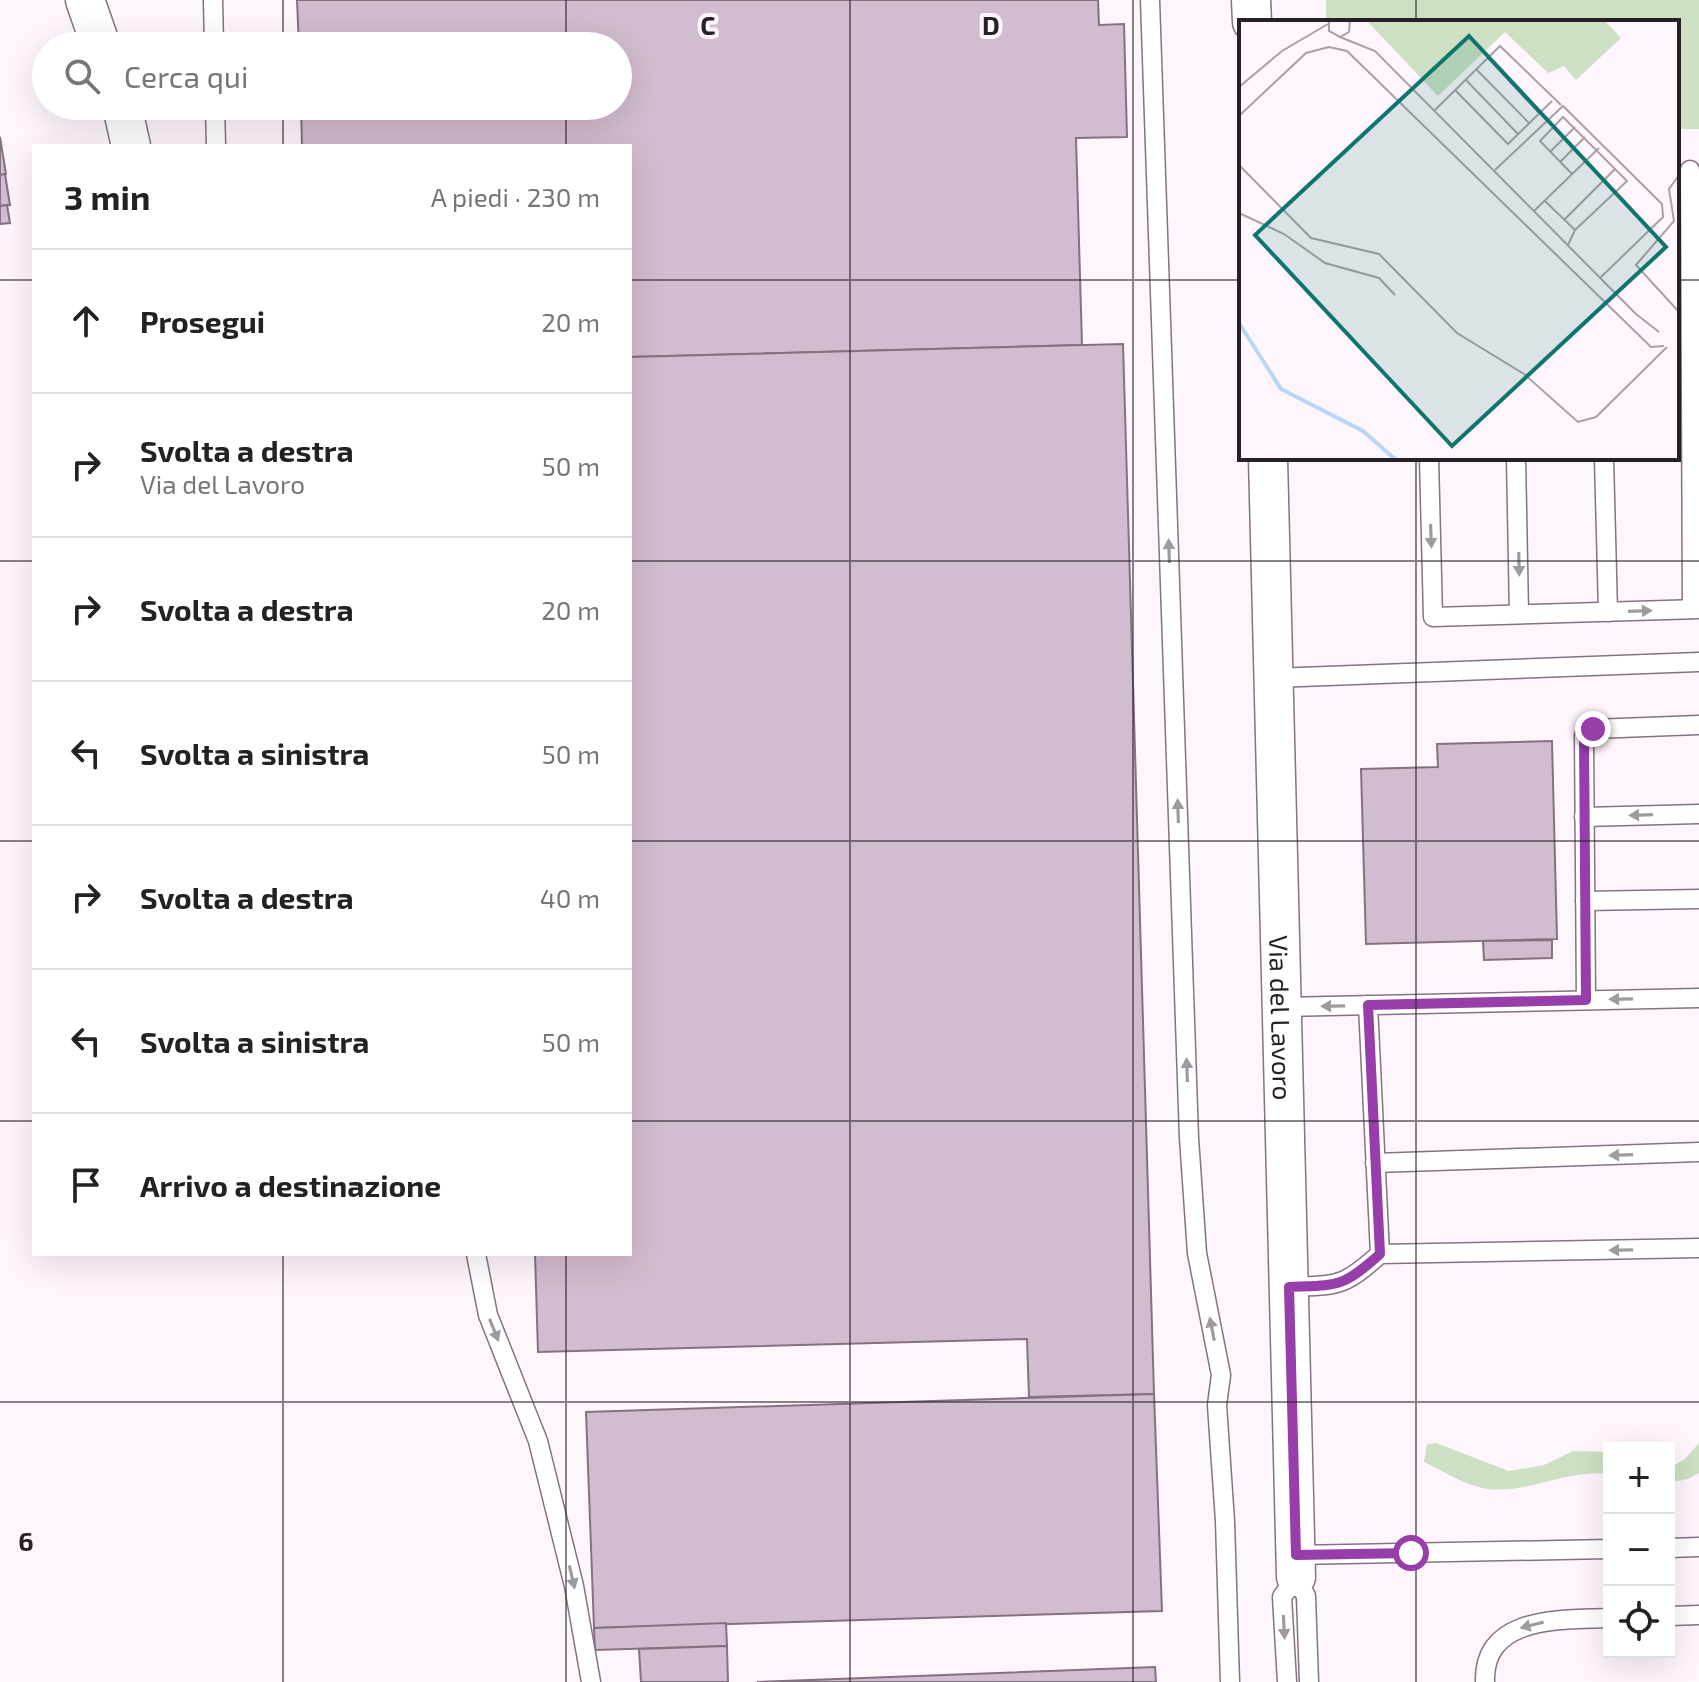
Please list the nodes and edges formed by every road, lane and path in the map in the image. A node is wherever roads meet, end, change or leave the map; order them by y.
1 (85, 0) edge
2 (213, 0) edge
3 (1150, 0) edge
4 (1251, 0) edge
5 (1252, 20) edge
6 (96, 32) edge
7 (214, 32) edge
8 (125, 120) edge
9 (215, 120) edge
10 (131, 144) edge
11 (216, 144) edge
12 (1689, 170) edge
13 (1268, 460) edge
14 (1429, 460) edge
15 (1516, 460) edge
16 (1604, 460) edge
17 (1696, 609) edge
18 (1608, 612) junction
19 (1519, 614) junction
20 (1699, 662) edge
21 (1274, 678) junction
22 (1699, 725) edge
23 (1699, 814) edge
24 (1584, 817) junction
25 (1699, 899) edge
26 (1585, 901) junction
27 (1699, 998) edge
28 (1586, 1000) junction
29 (1368, 1005) junction
30 (1282, 1007) junction
31 (1699, 1152) edge
32 (1375, 1163) junction
33 (1699, 1248) edge
34 (1380, 1254) junction
35 (476, 1256) edge
36 (1289, 1287) junction
37 (1699, 1547) edge
38 (1675, 1548) edge
39 (1603, 1549) edge
40 (1296, 1566) junction
41 (1699, 1615) edge
42 (1675, 1616) edge
43 (1603, 1618) edge
44 (591, 1682) edge
45 (1230, 1682) edge
46 (1287, 1682) edge
47 (1309, 1682) edge
48 (1485, 1682) edge

1 - 6 street
2 - 7 lane
45 -> 3 lane
4 - 5 street
8 - 10 street
9 - 11 lane
12 - 17 lane
13 - 21 street, Via del Lavoro
14 -> 19 lane
15 -> 19 lane
16 - 18 lane
18 -> 17 lane
18 - 19 lane
20 - 21 lane
21 - 30 street, Via del Lavoro
22 - 24 lane
23 -> 24 lane
24 - 26 lane
25 - 26 lane
26 - 28 lane
27 -> 28 lane
28 - 29 lane
29 -> 30 lane
29 - 32 lane
30 - 36 street, Via del Lavoro
31 -> 32 lane
32 - 34 lane
33 -> 34 lane
34 - 36 lane
35 -> 44 lane
36 - 40 street, Via del Lavoro
37 - 38 lane
39 - 40 lane
40 -> 46 lane
40 - 47 lane
41 - 42 lane
43 -> 48 lane

